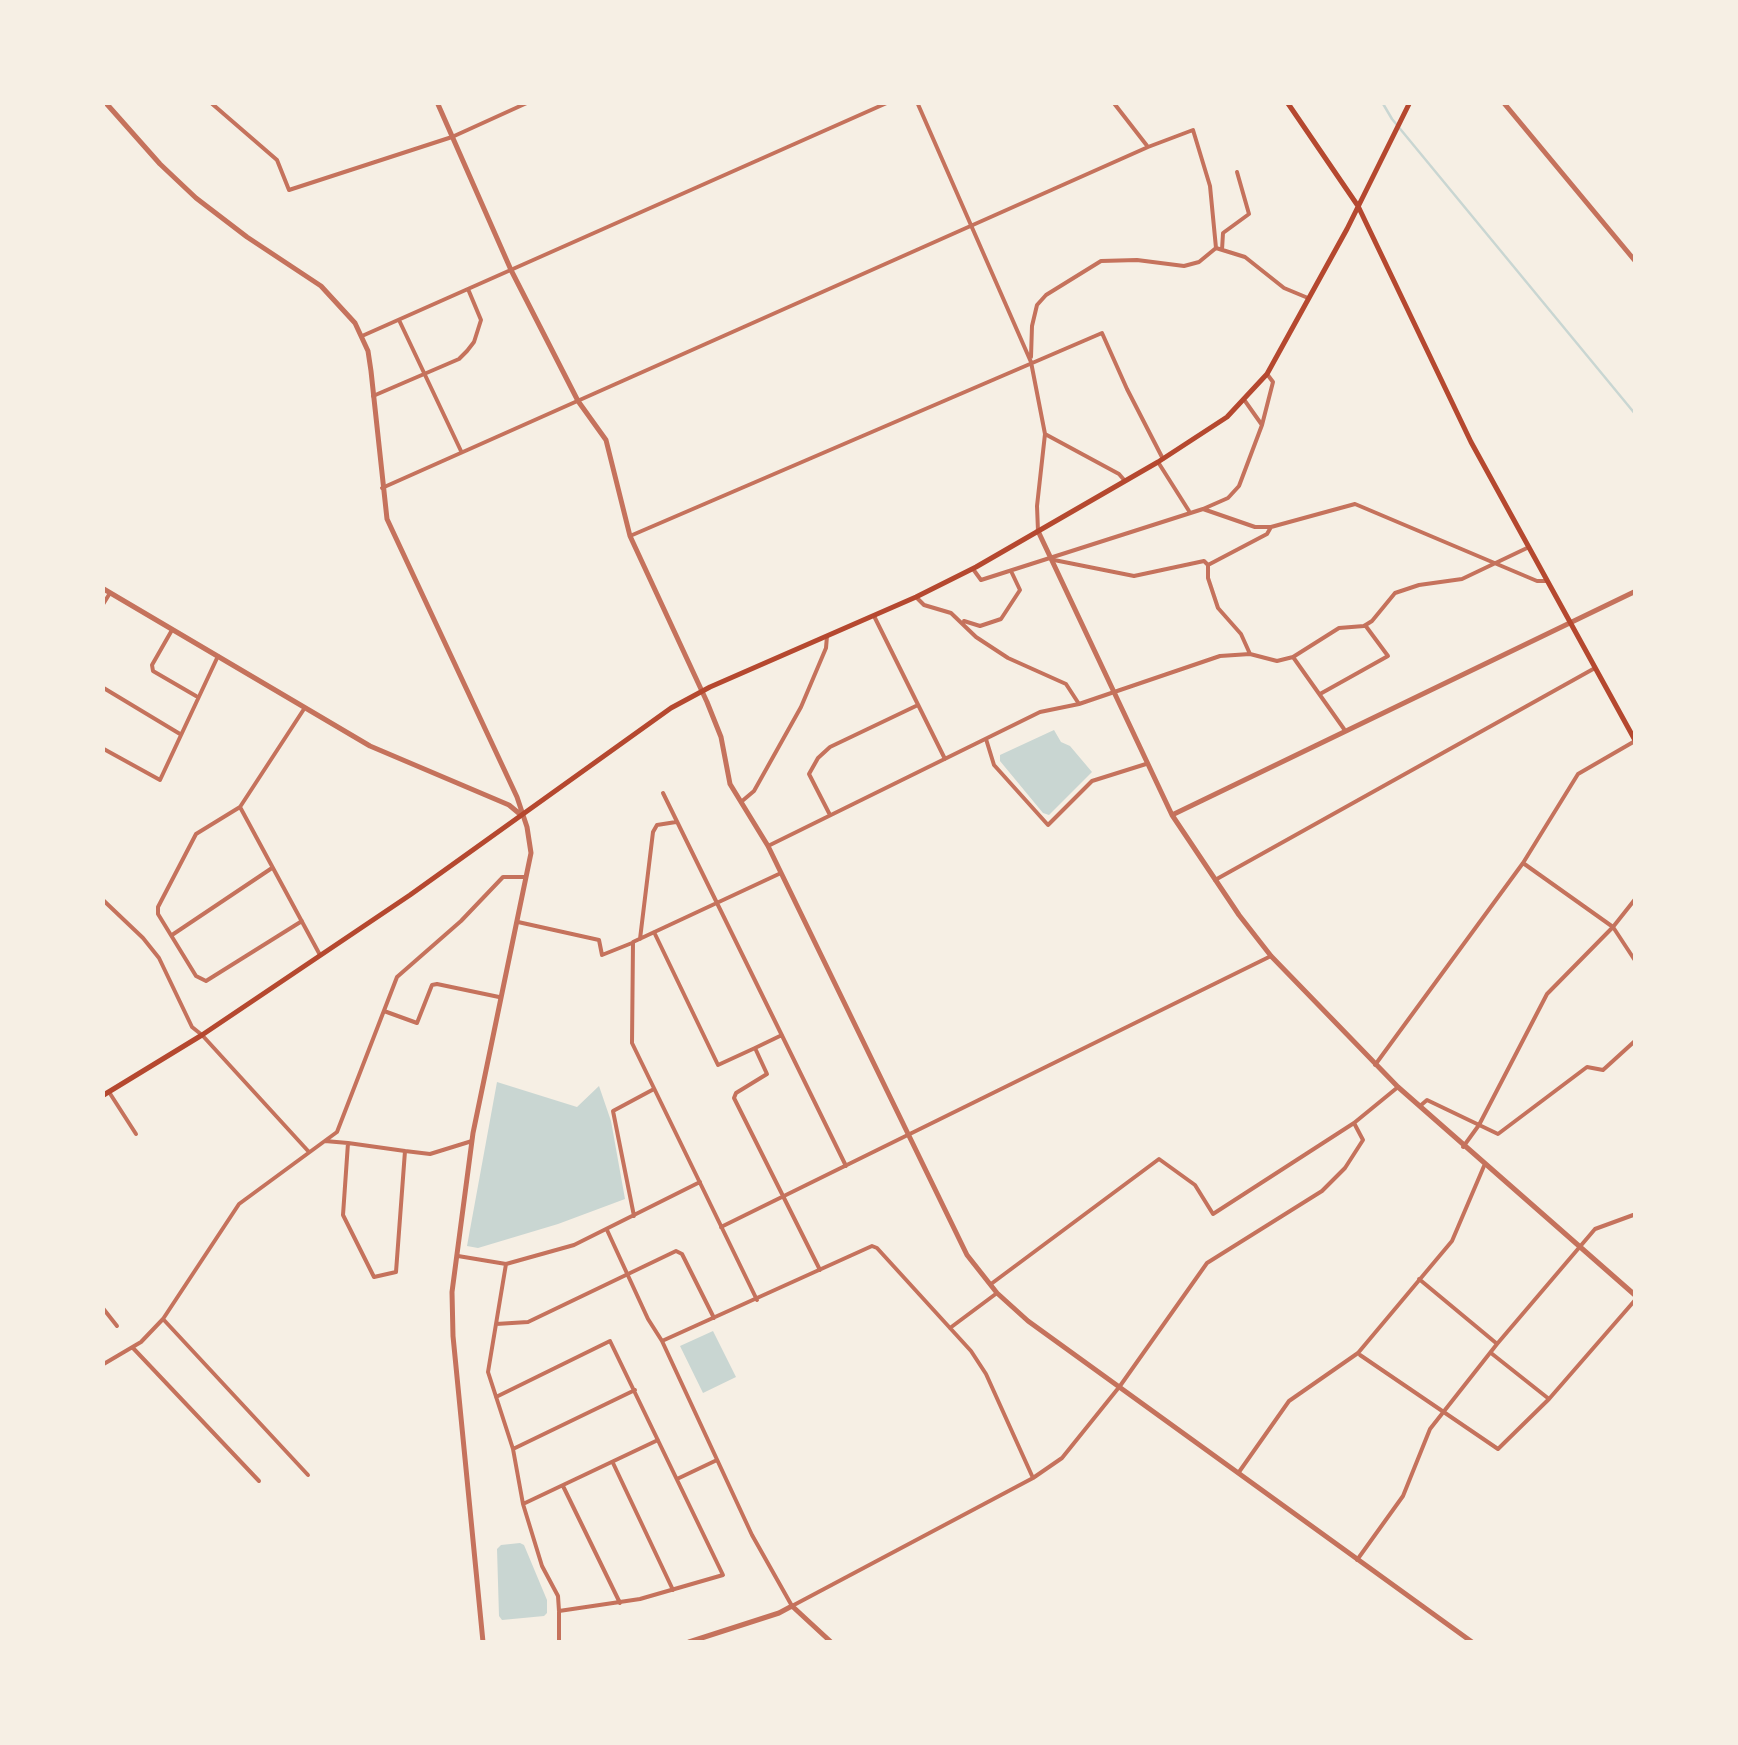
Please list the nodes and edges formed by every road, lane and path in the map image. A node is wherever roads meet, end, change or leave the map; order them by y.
1 (105, 102) edge
2 (210, 102) edge
3 (437, 102) edge
4 (530, 102) edge
5 (889, 102) edge
6 (917, 102) edge
7 (1113, 102) edge
8 (1287, 102) edge
9 (1410, 102) edge
10 (1502, 102) edge
11 (452, 137) junction
12 (1148, 146) junction
13 (1237, 172) dead end
14 (1358, 206) junction
15 (969, 226) junction
16 (1219, 249) junction
17 (1636, 262) edge
18 (511, 270) junction
19 (468, 290) junction
20 (1308, 298) junction
21 (399, 320) junction
22 (362, 336) junction
23 (1031, 362) junction
24 (425, 374) junction
25 (1267, 374) junction
26 (373, 396) junction
27 (1244, 400) junction
28 (578, 401) junction
29 (1262, 425) junction
30 (1045, 434) junction
31 (461, 452) junction
32 (1161, 460) junction
33 (1126, 481) junction
34 (382, 488) junction
35 (1219, 502) junction
36 (1203, 509) junction
37 (1189, 511) junction
38 (1218, 514) junction
39 (1271, 527) junction
40 (1038, 531) junction
41 (630, 536) junction
42 (1527, 548) junction
43 (1053, 558) junction
44 (1496, 563) junction
45 (1208, 565) junction
46 (973, 568) junction
47 (1011, 570) junction
48 (1547, 581) junction
49 (102, 588) edge
50 (1636, 591) edge
51 (110, 593) junction
52 (916, 597) junction
53 (102, 606) edge
54 (874, 616) junction
55 (959, 620) junction
56 (1570, 622) junction
57 (1365, 625) junction
58 (172, 630) junction
59 (827, 636) junction
60 (1250, 654) junction
61 (218, 656) junction
62 (1293, 656) junction
63 (1596, 668) junction
64 (102, 687) edge
65 (1114, 692) junction
66 (1320, 694) junction
67 (197, 697) junction
68 (1079, 704) junction
69 (918, 705) junction
70 (306, 707) junction
71 (1344, 730) junction
72 (182, 734) junction
73 (986, 740) junction
74 (1635, 741) edge
75 (102, 748) edge
76 (944, 759) junction
77 (1146, 764) junction
78 (663, 794) dead end
79 (740, 802) junction
80 (240, 807) junction
81 (1172, 814) junction
82 (830, 815) junction
83 (522, 816) junction
84 (677, 822) junction
85 (768, 846) junction
86 (1523, 863) junction
87 (272, 868) junction
88 (782, 873) junction
89 (525, 877) junction
90 (1215, 880) junction
91 (102, 898) edge
92 (1636, 898) edge
93 (716, 901) junction
94 (302, 920) junction
95 (518, 922) junction
96 (1613, 928) junction
97 (654, 932) junction
98 (172, 935) junction
99 (640, 939) junction
100 (633, 942) junction
101 (320, 955) junction
102 (1271, 956) junction
103 (1636, 962) edge
104 (503, 998) junction
105 (384, 1011) junction
106 (202, 1035) junction
107 (782, 1035) junction
108 (1636, 1040) edge
109 (755, 1048) junction
110 (1376, 1065) junction
111 (1398, 1087) junction
112 (654, 1089) junction
113 (106, 1094) edge
114 (1418, 1106) junction
115 (1354, 1123) junction
116 (1480, 1125) junction
117 (136, 1134) dead end
118 (909, 1134) junction
119 (325, 1141) junction
120 (472, 1141) junction
121 (348, 1143) junction
122 (1464, 1147) junction
123 (404, 1151) junction
124 (310, 1153) junction
125 (1484, 1166) junction
126 (846, 1167) junction
127 (700, 1182) junction
128 (783, 1198) junction
129 (1636, 1214) edge
130 (634, 1216) junction
131 (721, 1226) junction
132 (607, 1230) junction
133 (1579, 1248) junction
134 (455, 1256) junction
135 (506, 1264) junction
136 (820, 1270) junction
137 (627, 1275) junction
138 (1418, 1280) junction
139 (991, 1284) junction
140 (997, 1293) junction
141 (1636, 1298) edge
142 (757, 1300) junction
143 (102, 1307) edge
144 (714, 1318) junction
145 (163, 1319) junction
146 (496, 1324) junction
147 (117, 1326) dead end
148 (950, 1328) junction
149 (662, 1341) junction
150 (1498, 1344) junction
151 (132, 1348) junction
152 (1491, 1352) junction
153 (1358, 1353) junction
154 (102, 1364) edge
155 (1120, 1386) junction
156 (635, 1390) junction
157 (496, 1396) junction
158 (1549, 1399) junction
159 (1444, 1412) junction
160 (658, 1440) junction
161 (513, 1449) junction
162 (717, 1460) junction
163 (613, 1463) junction
164 (1239, 1472) junction
165 (308, 1475) dead end
166 (1033, 1478) junction
167 (677, 1479) junction
168 (259, 1481) dead end
169 (563, 1486) junction
170 (523, 1504) junction
171 (1357, 1560) junction
172 (673, 1590) junction
173 (620, 1604) junction
174 (792, 1606) junction
175 (559, 1610) junction
176 (483, 1642) edge
177 (559, 1642) edge
178 (693, 1642) edge
179 (831, 1642) edge
180 (1472, 1642) edge

1 - 22 street
2 - 11 street
3 - 11 street
4 - 11 street
5 - 18 street
6 - 15 street
7 - 12 street
8 - 14 main road
9 - 14 main road
10 - 17 street
11 - 18 street
12 - 15 street
12 - 16 street
13 - 16 street
14 - 20 main road
14 - 42 main road
15 - 23 street
15 - 28 street
16 - 20 street
16 - 23 street
18 - 19 street
18 - 28 street
19 - 21 street
19 - 24 street
20 - 25 main road
21 - 22 street
21 - 24 street
22 - 26 street
23 - 30 street
23 - 32 street
23 - 41 street
24 - 26 street
24 - 31 street
25 - 27 main road
25 - 29 street
26 - 34 street
27 - 29 street
27 - 32 main road
28 - 31 street
28 - 41 street
29 - 35 street
30 - 33 street
30 - 40 street
31 - 34 street
32 - 33 main road
32 - 37 street
33 - 40 main road
34 - 83 street
35 - 36 street
35 - 38 street
36 - 37 street
36 - 38 street
37 - 43 street
38 - 39 street
39 - 44 street
39 - 45 street
40 - 43 street
40 - 46 main road
41 - 79 street
42 - 44 street
42 - 48 main road
43 - 45 street
43 - 47 street
43 - 65 street
44 - 48 street
44 - 57 street
45 - 60 street
46 - 47 street
46 - 52 main road
47 - 55 street
48 - 56 main road
49 - 51 street
50 - 56 street
51 - 53 street
51 - 58 street
52 - 54 main road
52 - 55 street
54 - 59 main road
54 - 69 street
55 - 68 street
56 - 63 main road
56 - 71 street
57 - 62 street
57 - 66 street
58 - 61 street
58 - 67 street
59 - 79 street
59 - 83 main road
60 - 62 street
60 - 65 street
61 - 67 street
61 - 70 street
62 - 66 street
63 - 74 main road
63 - 90 street
64 - 72 street
65 - 68 street
65 - 77 street
66 - 71 street
67 - 72 street
68 - 73 street
69 - 76 street
69 - 82 street
70 - 80 street
70 - 83 street
71 - 81 street
72 - 75 street
73 - 76 street
73 - 77 street
74 - 86 street
76 - 82 street
77 - 81 street
78 - 84 street
79 - 85 street
80 - 87 street
80 - 98 street
81 - 90 street
82 - 85 street
83 - 89 street
83 - 101 main road
84 - 93 street
84 - 99 street
85 - 88 street
86 - 96 street
86 - 110 street
87 - 94 street
87 - 98 street
88 - 93 street
88 - 118 street
89 - 95 street
89 - 105 street
90 - 102 street
91 - 106 street
92 - 96 street
93 - 97 street
93 - 107 street
94 - 98 street
94 - 101 street
95 - 100 street
95 - 104 street
96 - 103 street
96 - 116 street
97 - 99 street
97 - 109 street
99 - 100 street
100 - 112 street
101 - 106 main road
102 - 110 street
102 - 118 street
104 - 105 street
104 - 120 street
105 - 119 street
106 - 113 main road
106 - 124 street
107 - 109 street
107 - 126 street
108 - 116 street
109 - 128 street
110 - 111 street
111 - 114 street
111 - 115 street
112 - 127 street
112 - 130 street
113 - 117 street
114 - 116 street
114 - 122 street
115 - 139 street
115 - 155 street
116 - 122 street
118 - 126 street
118 - 139 street
119 - 121 street
119 - 124 street
120 - 123 street
120 - 134 street
121 - 123 street
121 - 123 street
122 - 125 street
124 - 145 street
125 - 133 street
125 - 138 street
126 - 128 street
127 - 130 street
127 - 131 street
128 - 131 street
128 - 136 street
129 - 133 street
130 - 132 street
131 - 142 street
132 - 135 street
132 - 137 street
133 - 141 street
133 - 150 street
134 - 135 street
134 - 176 street
135 - 146 street
136 - 142 street
136 - 148 street
137 - 144 street
137 - 146 street
137 - 149 street
138 - 150 street
138 - 153 street
139 - 140 street
140 - 148 street
140 - 155 street
141 - 158 street
142 - 144 street
143 - 147 street
144 - 149 street
145 - 151 street
145 - 165 street
146 - 157 street
148 - 166 street
149 - 162 street
150 - 152 street
151 - 154 street
151 - 168 street
152 - 158 street
152 - 159 street
153 - 159 street
153 - 164 street
155 - 164 street
155 - 166 street
156 - 157 street
156 - 160 street
156 - 161 street
157 - 161 street
158 - 159 street
159 - 171 street
160 - 163 street
160 - 167 street
161 - 170 street
162 - 167 street
162 - 174 street
163 - 169 street
163 - 172 street
164 - 171 street
166 - 174 street
167 - 172 street
169 - 170 street
169 - 173 street
170 - 175 street
171 - 180 street
172 - 173 street
173 - 175 street
174 - 178 street
174 - 179 street
175 - 177 street

